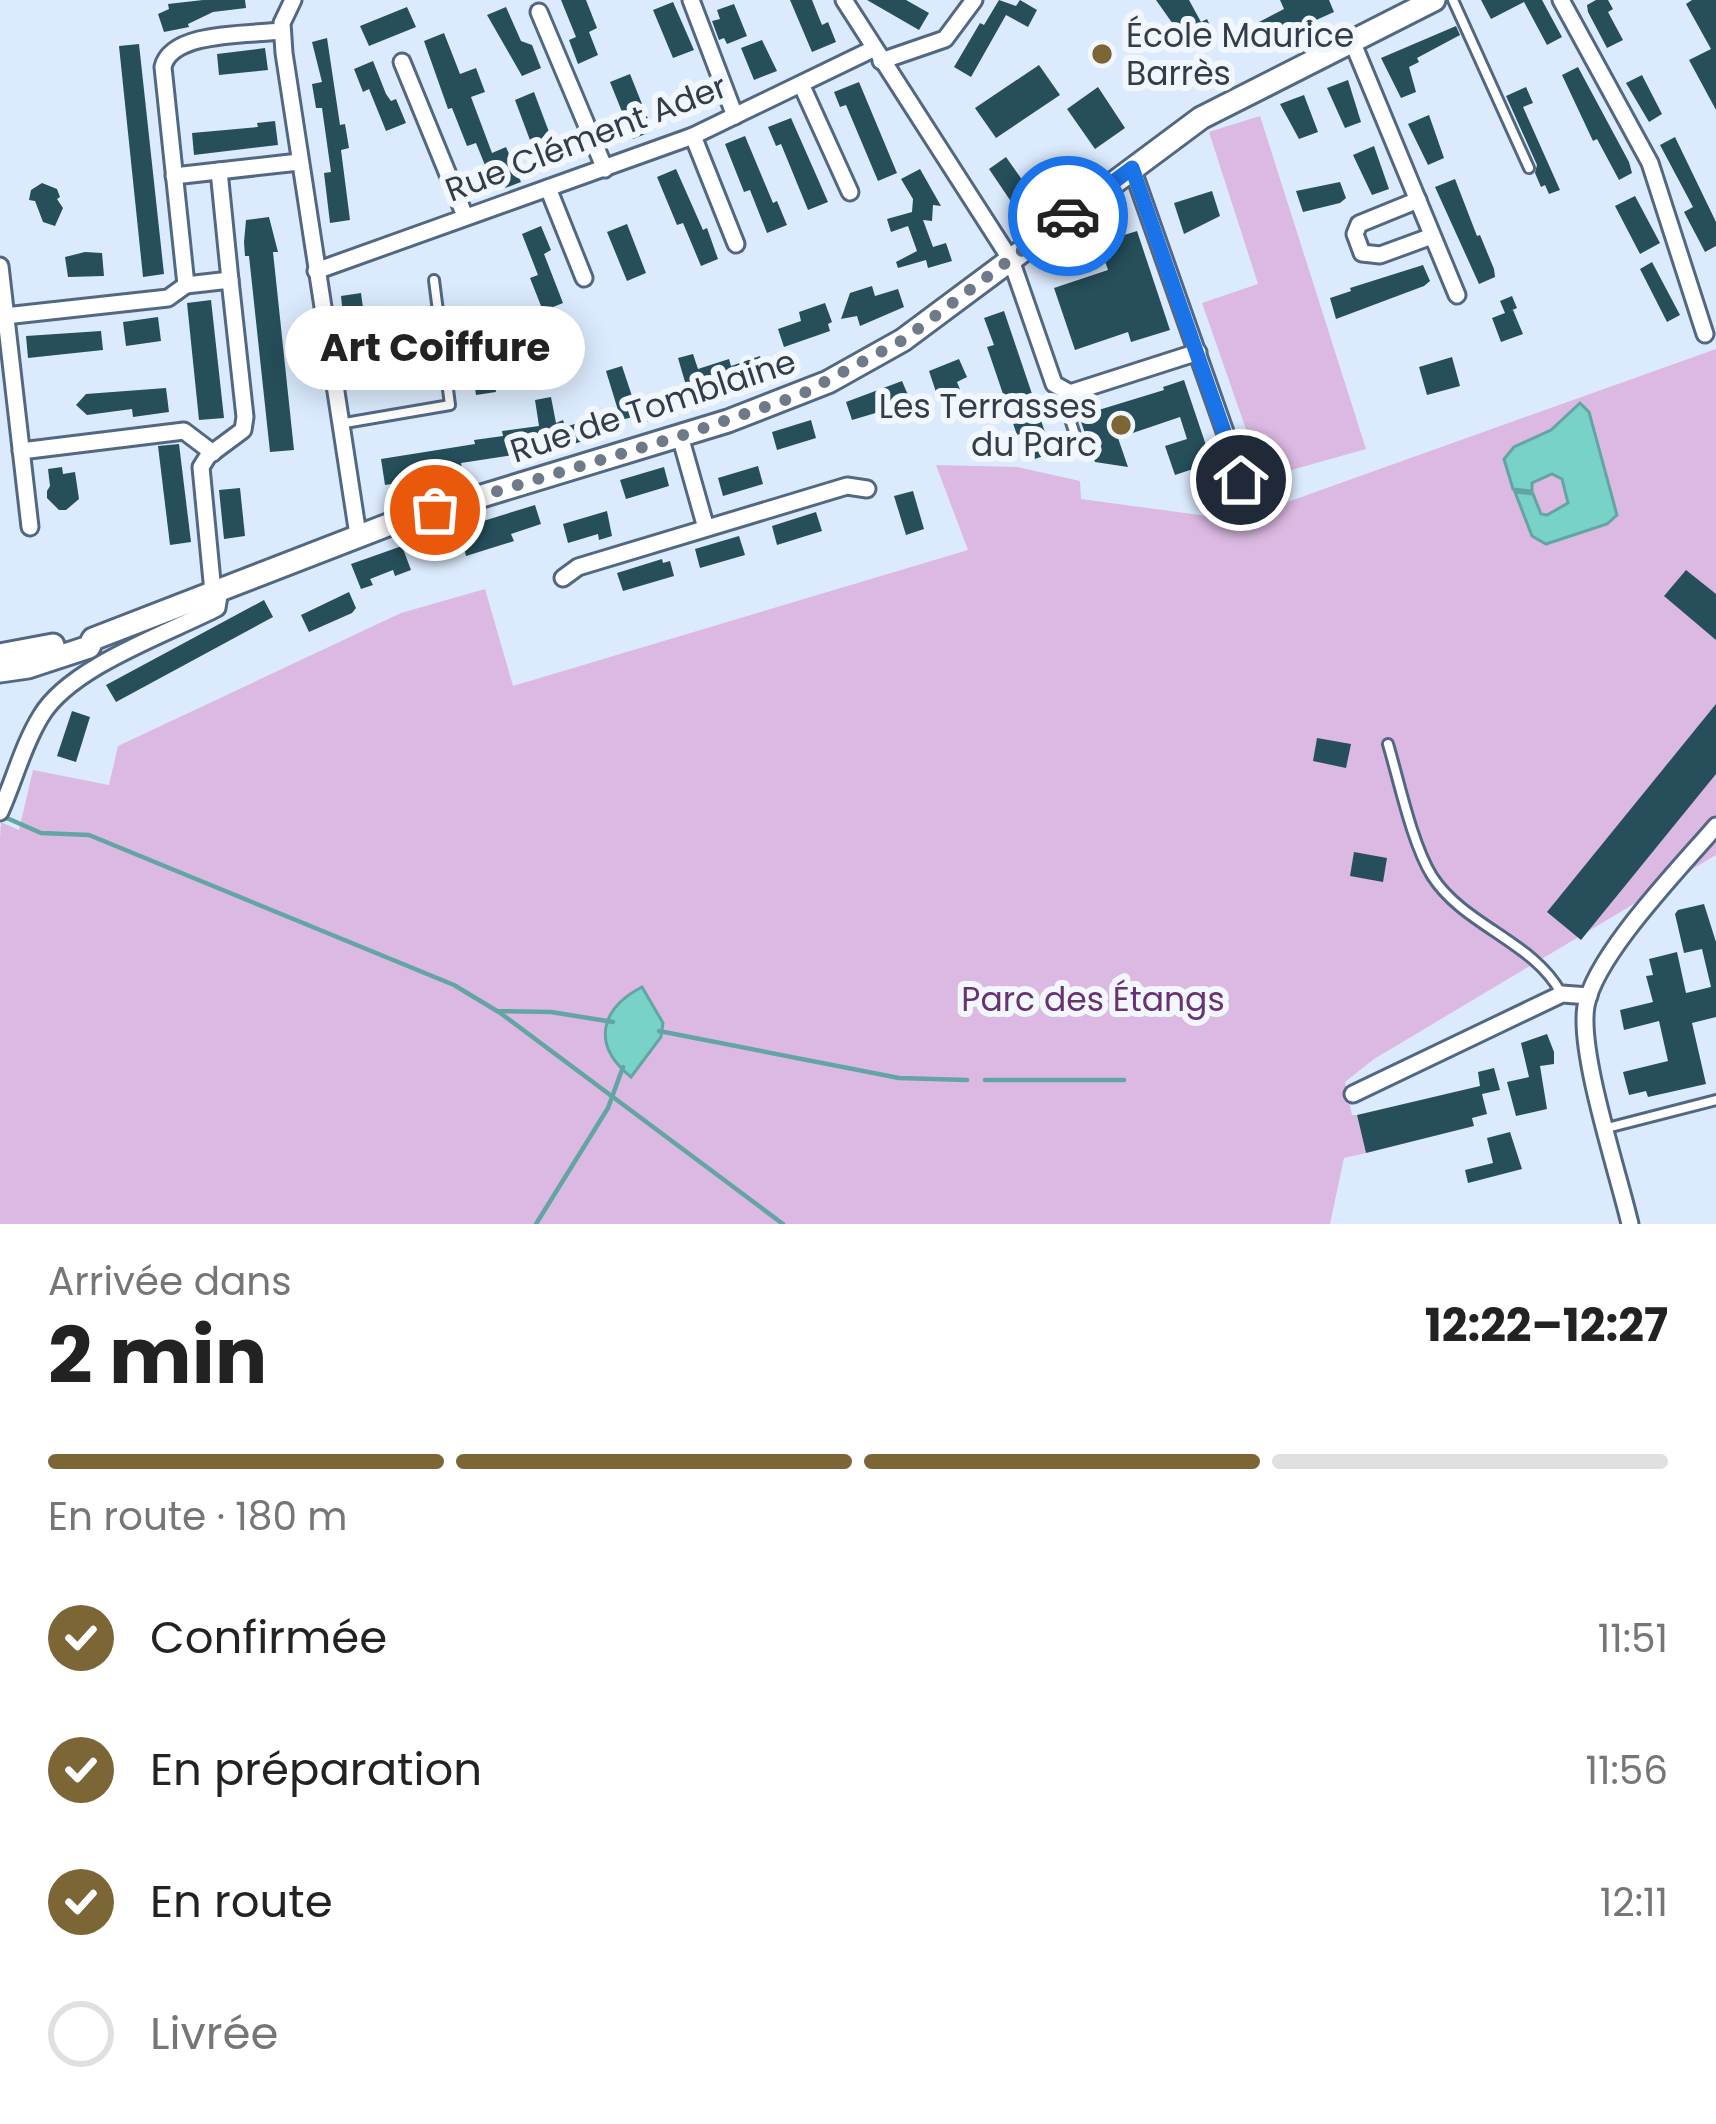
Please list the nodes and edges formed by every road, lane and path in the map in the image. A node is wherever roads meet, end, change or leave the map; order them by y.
1 (293, 0) edge
2 (691, 0) edge
3 (844, 0) edge
4 (974, 0) edge
5 (1453, 0) edge
6 (1561, 0) edge
7 (1426, 2) edge
8 (539, 12) dead end
9 (281, 31) junction
10 (1352, 41) junction
11 (877, 55) junction
12 (402, 62) dead end
13 (801, 84) junction
14 (735, 116) junction
15 (693, 136) junction
16 (299, 162) junction
17 (1132, 168) junction
18 (1529, 168) dead end
19 (604, 169) junction
20 (219, 171) junction
21 (174, 176) junction
22 (548, 188) junction
23 (850, 192) dead end
24 (1418, 200) junction
25 (465, 216) junction
26 (1432, 236) junction
27 (736, 244) dead end
28 (1011, 260) junction
29 (0, 266) edge
30 (316, 271) junction
31 (584, 278) dead end
32 (230, 280) junction
33 (434, 280) dead end
34 (186, 285) junction
35 (1457, 295) dead end
36 (5, 316) junction
37 (1705, 334) dead end
38 (1198, 352) junction
39 (1061, 391) junction
40 (338, 424) junction
41 (680, 436) junction
42 (1078, 444) dead end
43 (21, 451) junction
44 (213, 453) junction
45 (1241, 480) dead end
46 (867, 489) dead end
47 (30, 527) dead end
48 (706, 529) junction
49 (358, 536) junction
50 (562, 578) dead end
51 (216, 591) junction
52 (93, 638) junction
53 (0, 655) edge
54 (0, 671) edge
55 (1388, 743) dead end
56 (2, 809) edge
57 (1716, 826) edge
58 (1562, 994) junction
59 (1589, 996) junction
60 (1353, 1094) dead end
61 (1716, 1100) edge
62 (1607, 1128) junction
63 (1630, 1224) edge

1 - 9 street
2 - 14 street
3 - 11 street
4 - 11 street, Rue Clément Ader
5 - 18 lane
6 - 37 street
7 - 10 main road, Rue de Tomblaine
8 - 19 street
9 - 16 street
9 - 21 street
10 - 17 main road, Rue de Tomblaine
10 - 24 street
11 - 13 street, Rue Clément Ader
11 - 28 street
12 - 25 street
13 - 14 street, Rue Clément Ader
13 - 23 street
14 - 15 street, Rue Clément Ader
15 - 19 street, Rue Clément Ader
15 - 27 street
16 - 20 street
16 - 30 street
17 - 28 main road, Rue de Tomblaine
17 - 38 street
19 - 22 street, Rue Clément Ader
20 - 21 street
20 - 32 street
21 - 34 street
22 - 25 street, Rue Clément Ader
22 - 31 street
24 - 26 street
24 - 26 street
25 - 30 street, Rue Clément Ader
26 - 35 street
28 - 39 street
28 - 41 main road, Rue de Tomblaine
29 - 36 street
30 - 40 street
32 - 34 street
32 - 44 street
33 - 40 lane
34 - 36 street
36 - 43 street
38 - 39 street
38 - 45 street
39 - 42 lane
40 - 49 street
41 - 48 street
41 - 49 main road, Rue de Tomblaine
43 - 44 street
43 - 47 street
44 - 51 street
46 - 48 street
48 - 50 street
49 - 51 main road, Rue de Tomblaine
51 - 52 main road, Rue de Tomblaine
51 - 56 street
52 - 53 main road
52 - 54 main road
55 - 58 lane
57 - 59 street
58 - 59 street
58 - 60 street
59 - 62 street
61 - 62 lane
62 - 63 street

